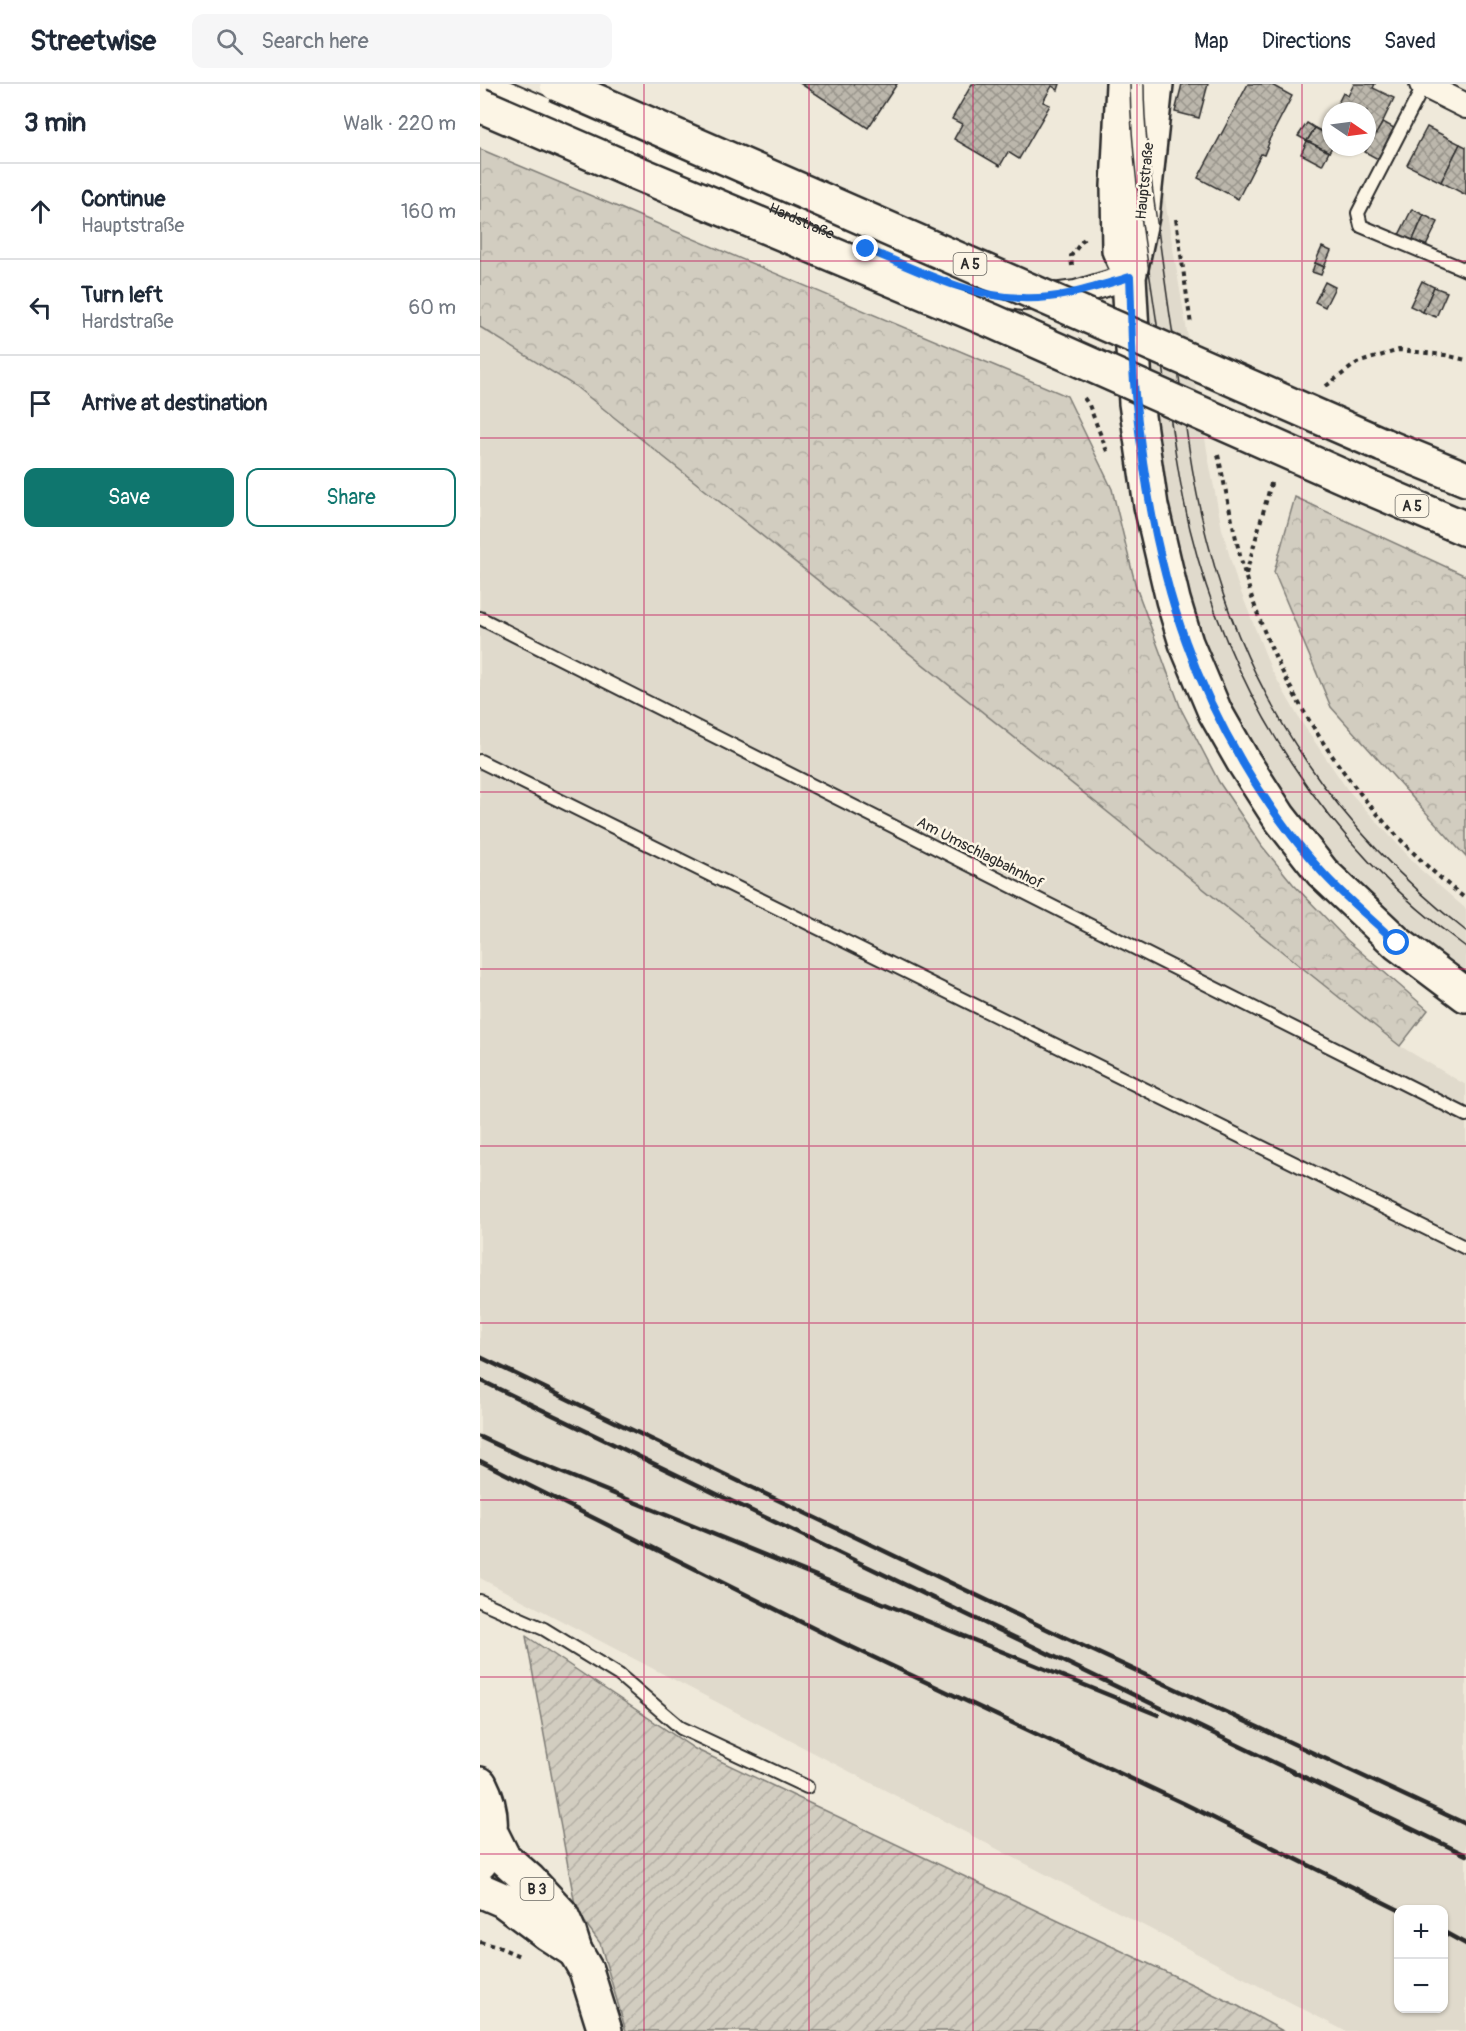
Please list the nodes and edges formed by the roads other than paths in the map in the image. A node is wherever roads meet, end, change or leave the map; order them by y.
1 (485, 84) edge
2 (556, 84) edge
3 (1123, 84) edge
4 (1156, 84) edge
5 (1423, 84) edge
6 (480, 105) edge
7 (1466, 106) edge
8 (1466, 270) edge
9 (1130, 277) junction
10 (1466, 479) edge
11 (1466, 529) edge
12 (480, 618) edge
13 (480, 760) edge
14 (1466, 995) edge
15 (1466, 1115) edge
16 (1466, 1248) edge
17 (480, 1601) edge
18 (480, 1784) edge
19 (807, 1787) dead end
20 (486, 1848) edge
21 (480, 1890) edge
22 (575, 1951) junction
23 (605, 2031) edge

1 - 9 street, Hardstraße
2 - 10 main road, A 5, bridge
3 - 9 main road, Hauptstraße
4 - 9 main road, Hauptstraße
5 - 7 street
5 - 8 lane
6 - 11 main road, A 5, bridge
9 - 14 main road, Hauptstraße
12 - 15 lane, Am Umschlagbahnhof
13 - 16 lane
17 - 19 lane
18 - 20 main road, B 3
20 - 22 main road, B 3
21 - 22 main road, B 3
22 - 23 main road, B 3

